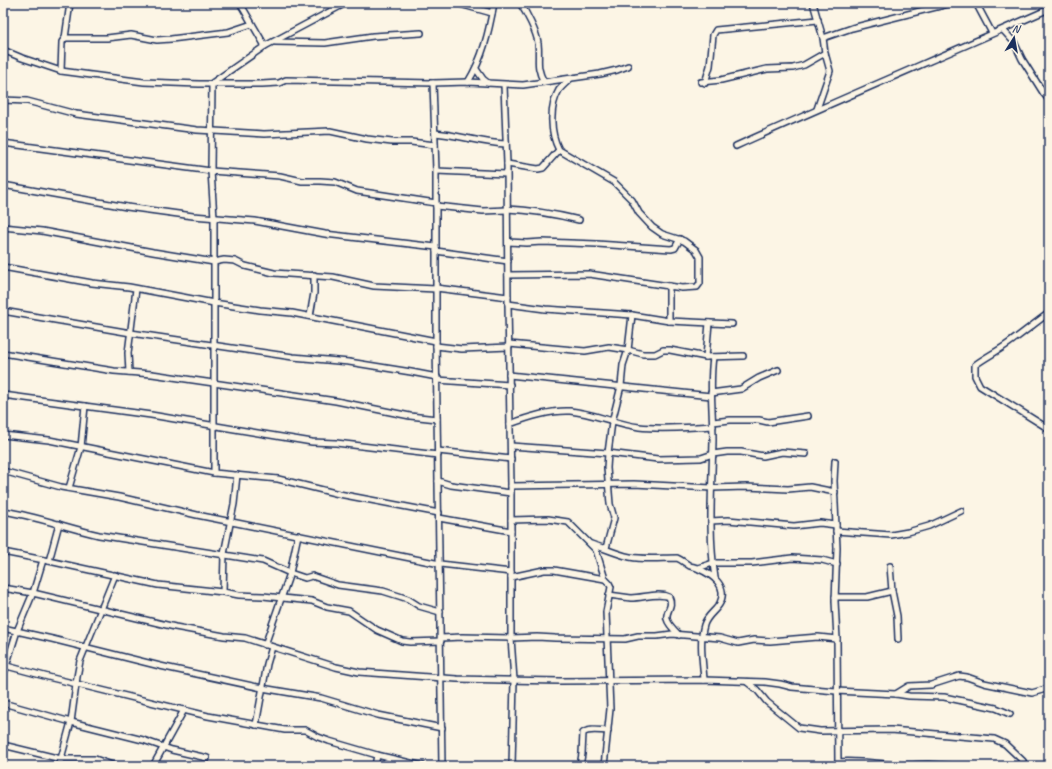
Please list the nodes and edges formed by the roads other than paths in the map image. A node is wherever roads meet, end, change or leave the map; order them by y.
1 (70, 3) edge
2 (240, 3) edge
3 (346, 3) edge
4 (456, 3) edge
5 (494, 3) edge
6 (520, 3) edge
7 (813, 3) edge
8 (952, 3) edge
9 (976, 3) edge
10 (1049, 10) edge
11 (492, 13) junction
12 (818, 20) junction
13 (252, 24) junction
14 (1003, 30) junction
15 (421, 33) dead end
16 (992, 33) junction
17 (65, 38) junction
18 (823, 38) junction
19 (274, 42) junction
20 (266, 46) junction
21 (3, 50) edge
22 (825, 53) junction
23 (628, 66) dead end
24 (476, 69) junction
25 (62, 71) junction
26 (570, 79) junction
27 (468, 82) junction
28 (544, 82) junction
29 (433, 83) junction
30 (212, 84) junction
31 (489, 84) junction
32 (504, 85) junction
33 (3, 100) edge
34 (1049, 100) edge
35 (817, 109) junction
36 (212, 131) junction
37 (435, 133) junction
38 (3, 143) edge
39 (506, 144) junction
40 (435, 145) junction
41 (736, 146) dead end
42 (559, 150) junction
43 (507, 164) junction
44 (211, 171) junction
45 (436, 171) junction
46 (506, 174) junction
47 (3, 185) edge
48 (436, 205) junction
49 (507, 210) junction
50 (214, 218) junction
51 (578, 220) dead end
52 (3, 227) edge
53 (680, 240) junction
54 (508, 242) junction
55 (436, 249) junction
56 (508, 261) junction
57 (214, 262) junction
58 (3, 268) edge
59 (314, 275) junction
60 (508, 275) junction
61 (669, 286) junction
62 (136, 289) junction
63 (436, 289) junction
64 (508, 297) junction
65 (214, 303) junction
66 (508, 304) junction
67 (3, 311) edge
68 (1049, 313) edge
69 (632, 315) junction
70 (310, 316) junction
71 (669, 321) junction
72 (709, 323) junction
73 (732, 324) dead end
74 (131, 333) junction
75 (436, 344) junction
76 (214, 345) junction
77 (509, 345) junction
78 (628, 350) junction
79 (3, 353) edge
80 (744, 356) dead end
81 (706, 357) junction
82 (713, 357) junction
83 (778, 370) dead end
84 (129, 372) junction
85 (509, 375) junction
86 (437, 378) junction
87 (213, 384) junction
88 (510, 385) junction
89 (621, 386) junction
90 (711, 394) junction
91 (3, 395) edge
92 (85, 406) junction
93 (808, 416) dead end
94 (437, 419) junction
95 (612, 422) junction
96 (510, 424) junction
97 (713, 424) junction
98 (214, 426) junction
99 (1049, 429) edge
100 (3, 435) edge
101 (511, 446) junction
102 (81, 447) junction
103 (438, 453) junction
104 (608, 453) junction
105 (713, 454) junction
106 (806, 454) dead end
107 (511, 458) junction
108 (835, 461) dead end
109 (3, 472) edge
110 (214, 473) junction
111 (237, 475) junction
112 (438, 481) junction
113 (609, 484) junction
114 (512, 486) junction
115 (69, 488) junction
116 (712, 488) junction
117 (835, 492) junction
118 (511, 493) junction
119 (3, 511) edge
120 (961, 511) dead end
121 (439, 516) junction
122 (511, 520) junction
123 (230, 521) junction
124 (711, 521) junction
125 (59, 524) junction
126 (836, 525) junction
127 (511, 531) junction
128 (836, 531) junction
129 (298, 536) junction
130 (591, 544) junction
131 (606, 548) junction
132 (3, 552) edge
133 (224, 554) junction
134 (46, 560) junction
135 (713, 563) junction
136 (440, 564) junction
137 (837, 564) junction
138 (890, 566) dead end
139 (698, 568) junction
140 (290, 573) junction
141 (511, 574) junction
142 (115, 575) junction
143 (715, 578) junction
144 (605, 579) junction
145 (3, 588) edge
146 (892, 591) junction
147 (223, 592) junction
148 (33, 593) junction
149 (609, 595) junction
150 (835, 597) junction
151 (281, 598) junction
152 (101, 609) junction
153 (440, 612) junction
154 (3, 628) edge
155 (17, 631) junction
156 (679, 635) junction
157 (702, 636) junction
158 (511, 638) junction
159 (607, 638) junction
160 (441, 639) junction
161 (837, 639) junction
162 (898, 639) dead end
163 (265, 645) junction
164 (272, 647) junction
165 (86, 648) junction
166 (5, 665) edge
167 (3, 676) edge
168 (441, 677) junction
169 (514, 680) junction
170 (609, 680) junction
171 (704, 680) junction
172 (747, 682) junction
173 (76, 684) junction
174 (262, 688) junction
175 (1049, 688) edge
176 (836, 691) junction
177 (896, 694) junction
178 (3, 702) edge
179 (184, 710) junction
180 (1010, 714) dead end
181 (71, 722) junction
182 (256, 725) junction
183 (442, 728) junction
184 (608, 731) junction
185 (837, 732) junction
186 (3, 744) edge
187 (163, 748) junction
188 (377, 755) junction
189 (207, 758) dead end
190 (61, 759) junction
191 (1023, 761) dead end
192 (838, 764) edge
193 (60, 766) edge
194 (115, 766) edge
195 (153, 766) edge
196 (375, 766) edge
197 (423, 766) edge
198 (442, 766) edge
199 (512, 766) edge
200 (580, 766) edge
201 (604, 766) edge
202 (950, 766) edge

1 - 17 street
2 - 13 street
3 - 19 street
4 - 11 street
5 - 11 street
6 - 28 street
7 - 12 street
8 - 18 street
9 - 16 street
10 - 14 street
11 - 24 street
12 - 18 street
12 - 22 street
13 - 17 street
13 - 20 street
14 - 16 street
14 - 34 street
15 - 19 street
16 - 35 street
17 - 25 street
18 - 22 street
19 - 20 street
20 - 30 street
21 - 25 street
22 - 35 street
23 - 26 street
24 - 27 street
24 - 31 street
25 - 30 street
26 - 28 street
26 - 42 street
27 - 29 street
27 - 31 street
28 - 32 street
29 - 30 street
29 - 37 street
30 - 36 street
31 - 32 street
32 - 39 street
33 - 36 street
35 - 41 street
36 - 40 street
36 - 44 street
37 - 39 street
37 - 40 street
38 - 44 street
39 - 43 street
40 - 45 street
42 - 43 street
42 - 53 street
43 - 46 street
44 - 48 street
44 - 50 street
45 - 46 street
45 - 48 street
46 - 49 street
47 - 50 street
48 - 49 street
48 - 55 street
49 - 51 street
49 - 54 street
50 - 55 street
50 - 57 street
52 - 57 street
53 - 54 street
53 - 61 street
54 - 56 street
55 - 56 street
55 - 63 street
56 - 60 street
57 - 59 street
57 - 65 street
58 - 62 street
59 - 63 street
59 - 70 street
60 - 61 street
60 - 64 street
61 - 71 street
62 - 65 street
62 - 74 street
63 - 64 street
63 - 75 street
64 - 66 street
65 - 70 street
65 - 76 street
66 - 69 street
66 - 77 street
67 - 74 street
68 - 99 street
69 - 71 street
69 - 78 street
70 - 75 street
71 - 72 street
72 - 73 street
72 - 81 street
74 - 76 street
74 - 84 street
75 - 77 street
75 - 86 street
76 - 86 street
76 - 87 street
77 - 78 street
77 - 85 street
78 - 81 street
78 - 89 street
79 - 84 street
80 - 82 street
81 - 82 street
82 - 90 street
83 - 90 street
84 - 87 street
85 - 88 street
85 - 89 street
86 - 88 street
86 - 94 street
87 - 94 street
87 - 98 street
88 - 96 street
89 - 90 street
89 - 95 street
90 - 97 street
91 - 92 street
92 - 98 street
92 - 102 street
93 - 97 street
94 - 103 street
95 - 96 street
95 - 97 street
95 - 104 street
96 - 101 street
97 - 105 street
98 - 103 street
98 - 110 street
100 - 102 street
101 - 104 street
101 - 107 street
102 - 110 street
102 - 115 street
103 - 107 street
103 - 112 street
104 - 105 street
104 - 113 street
105 - 106 street
105 - 116 street
107 - 114 street
108 - 117 street
109 - 115 street
110 - 111 street
111 - 121 street
111 - 123 street
112 - 118 street
112 - 121 street
113 - 114 street
113 - 116 street
113 - 131 street
114 - 118 street
115 - 123 street
116 - 117 street
116 - 124 street
117 - 126 street
118 - 122 street
119 - 125 street
120 - 128 street
121 - 127 street
121 - 136 street
122 - 127 street
122 - 130 street
123 - 129 street
123 - 133 street
124 - 126 street
124 - 135 street
125 - 133 street
125 - 134 street
126 - 128 street
127 - 141 street
128 - 137 street
129 - 136 street
129 - 140 street
130 - 131 street
130 - 144 street
131 - 139 street
132 - 134 street
133 - 140 street
133 - 147 street
134 - 142 street
134 - 148 street
135 - 137 street
135 - 139 street
135 - 143 street
136 - 141 street
136 - 153 street
137 - 150 street
138 - 146 street
139 - 143 street
140 - 151 street
140 - 153 street
141 - 144 street
141 - 158 street
142 - 147 street
142 - 152 street
143 - 157 street
144 - 149 street
145 - 148 street
146 - 150 street
146 - 162 street
147 - 151 street
148 - 152 street
148 - 155 street
149 - 156 street
149 - 159 street
150 - 161 street
151 - 160 street
151 - 163 street
152 - 163 street
152 - 165 street
153 - 160 street
154 - 155 street
155 - 165 street
155 - 166 street
156 - 157 street
156 - 159 street
157 - 161 street
157 - 171 street
158 - 159 street
158 - 160 street
158 - 169 street
159 - 170 street
160 - 168 street
161 - 176 street
163 - 164 street
164 - 168 street
164 - 174 street
165 - 173 street
165 - 174 street
166 - 167 street
166 - 173 street
168 - 169 street
168 - 183 street
169 - 170 street
169 - 199 street
170 - 171 street
170 - 184 street
171 - 172 street
172 - 176 street
172 - 185 street
173 - 179 street
173 - 181 street
174 - 182 street
174 - 183 street
175 - 177 street
176 - 177 street
176 - 185 street
177 - 180 street
178 - 181 street
179 - 182 street
179 - 187 street
181 - 187 street
181 - 190 street
182 - 188 street
183 - 198 street
184 - 200 street
184 - 201 street
185 - 191 street
185 - 192 street
186 - 190 street
187 - 189 street
187 - 195 street
188 - 196 street
188 - 197 street
190 - 193 street
190 - 194 street
192 - 202 street

